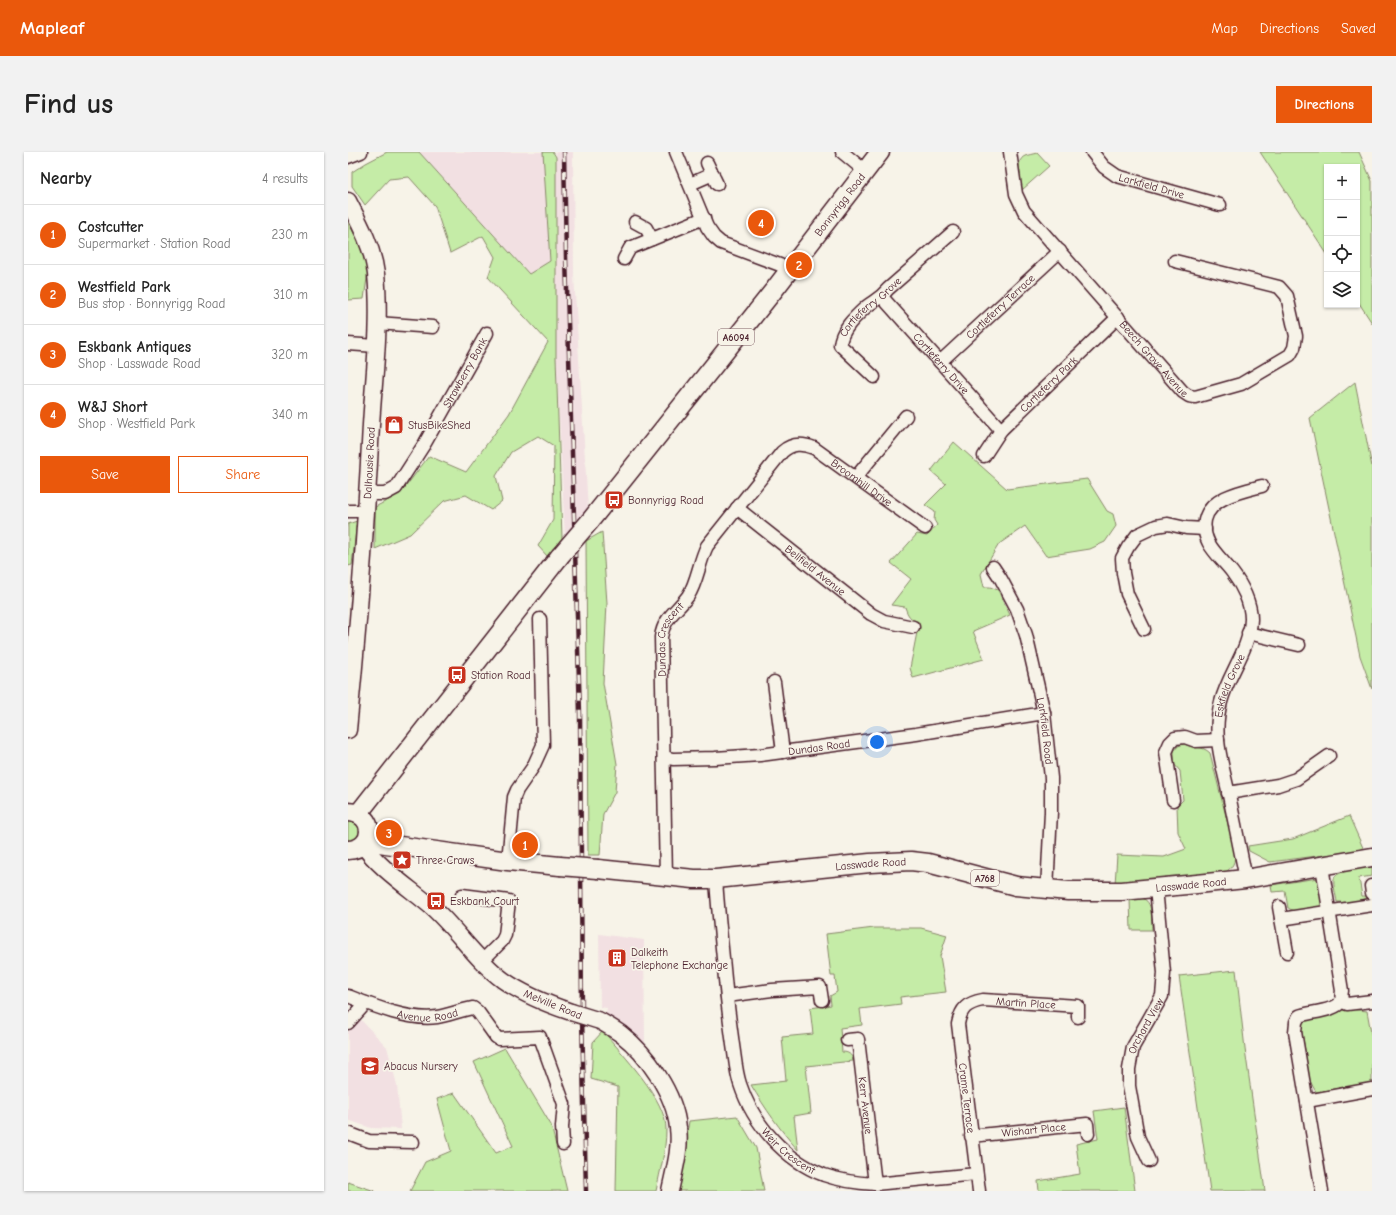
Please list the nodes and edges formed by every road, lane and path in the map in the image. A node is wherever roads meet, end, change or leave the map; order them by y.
1 (361, 152) edge
2 (676, 152) edge
3 (842, 152) edge
4 (880, 152) edge
5 (1010, 152) edge
6 (1092, 152) edge
7 (348, 157) edge
8 (707, 163) dead end
9 (865, 171) junction
10 (690, 184) junction
11 (348, 201) edge
12 (1220, 205) dead end
13 (704, 218) junction
14 (635, 222) dead end
15 (953, 232) dead end
16 (652, 239) junction
17 (1060, 251) junction
18 (624, 259) dead end
19 (1175, 261) dead end
20 (788, 271) junction
21 (882, 297) junction
22 (1118, 317) junction
23 (377, 323) junction
24 (433, 327) dead end
25 (487, 333) dead end
26 (348, 344) edge
27 (376, 346) junction
28 (940, 362) junction
29 (874, 377) dead end
30 (906, 420) dead end
31 (1001, 430) junction
32 (795, 444) joint
33 (984, 456) dead end
34 (856, 478) junction
35 (1262, 486) dead end
36 (367, 494) junction
37 (737, 508) junction
38 (348, 511) edge
39 (366, 511) junction
40 (925, 528) dead end
41 (1205, 529) junction
42 (993, 567) dead end
43 (540, 619) dead end
44 (354, 621) edge
45 (913, 627) dead end
46 (1144, 629) dead end
47 (1248, 633) junction
48 (1299, 645) dead end
49 (774, 682) dead end
50 (1044, 713) junction
51 (348, 730) edge
52 (1218, 740) junction
53 (783, 752) junction
54 (1329, 756) dead end
55 (664, 757) junction
56 (1228, 793) junction
57 (1173, 800) dead end
58 (353, 813) edge
59 (360, 845) edge
60 (1372, 857) edge
61 (508, 861) junction
62 (1322, 866) junction
63 (666, 876) junction
64 (1245, 878) junction
65 (716, 879) junction
66 (1156, 888) junction
67 (1047, 889) junction
68 (462, 895) dead end
69 (1372, 905) edge
70 (1330, 911) junction
71 (1287, 952) dead end
72 (483, 960) junction
73 (348, 996) edge
74 (726, 996) junction
75 (822, 1000) dead end
76 (1341, 1001) junction
77 (1372, 1001) edge
78 (366, 1003) junction
79 (965, 1007) joint
80 (1078, 1017) dead end
81 (348, 1023) edge
82 (847, 1040) dead end
83 (1372, 1089) edge
84 (1307, 1101) junction
85 (348, 1133) edge
86 (1088, 1134) dead end
87 (971, 1136) junction
88 (413, 1142) dead end
89 (562, 1144) dead end
90 (1149, 1162) dead end
91 (976, 1174) junction
92 (875, 1184) junction
93 (670, 1191) edge
94 (979, 1191) edge
95 (1322, 1191) edge

1 - 7 street
2 - 10 street
3 - 9 street
4 - 9 main road, Bonnyrigg Road / A6094
5 - 17 street, Beech Grove Avenue
6 - 12 street, Larkfield Drive
8 - 10 street
9 - 20 main road, Bonnyrigg Road / A6094
10 - 13 street
11 - 23 main road, Dalhousie Road
13 - 16 street
13 - 20 street
14 - 16 street
15 - 21 street, Cortleferry Grove
16 - 18 street
17 - 22 street, Beech Grove Avenue
17 - 28 street, Cortleferry Terrace
19 - 22 street, Beech Grove Avenue
20 - 58 main road, Bonnyrigg Road / A6094, bridge
21 - 28 street, Cortleferry Drive
21 - 29 street, Cortleferry Grove
22 - 31 street, Cortleferry Park
23 - 24 street
23 - 27 main road, Dalhousie Road
25 - 36 street, Strawberry Bank
26 - 27 street
27 - 36 main road, Dalhousie Road
28 - 31 street, Cortleferry Drive
30 - 34 street
31 - 33 street, Cortleferry Park
32 - 34 street, Broomhill Drive
32 - 37 street, Dundas Crescent
34 - 40 street, Broomhill Drive
35 - 41 street
36 - 39 main road, Dalhousie Road
37 - 45 street, Bellfield Avenue
37 - 55 street, Dundas Crescent
38 - 39 street
39 - 44 main road, Dalhousie Road
41 - 46 street
41 - 47 street, Eskfield Grove
42 - 50 street, Larkfield Road
43 - 61 street
44 - 51 main road, Dalhousie Road
47 - 48 street
47 - 52 street, Eskfield Grove
49 - 53 street
50 - 53 street, Dundas Road
50 - 67 street, Larkfield Road
52 - 56 street, Eskfield Grove
52 - 57 street
53 - 55 street, Dundas Road
54 - 56 street
55 - 63 street, Dundas Crescent
56 - 64 street, Eskfield Grove
58 - 59 main road, A6094
59 - 61 main road, Lasswade Road / A768
59 - 72 main road, Melville Road
60 - 62 main road, Lasswade Road / A768
61 - 63 main road, Lasswade Road / A768, bridge
62 - 64 main road, Lasswade Road / A768
62 - 70 street
63 - 65 main road, Lasswade Road / A768
64 - 66 main road, Lasswade Road / A768
65 - 67 main road, Lasswade Road / A768
65 - 74 street, Weir Crescent
66 - 67 main road, Lasswade Road / A768
66 - 90 street, Orchard View
68 - 72 street
69 - 70 street
70 - 71 street
70 - 76 street
72 - 93 main road, Melville Road, bridge
73 - 78 street, Avenue Road
74 - 75 street
74 - 92 street, Weir Crescent
76 - 77 street
76 - 84 street
78 - 81 street
78 - 89 street, Avenue Road
79 - 80 street, Martin Place
79 - 87 street, Crame Terrace
82 - 92 street, Kerr Avenue
83 - 84 street
84 - 95 street
85 - 88 street
86 - 87 street, Wishart Place
87 - 91 street, Crame Terrace
91 - 92 street, Weir Crescent
91 - 94 street, Crame Terrace

